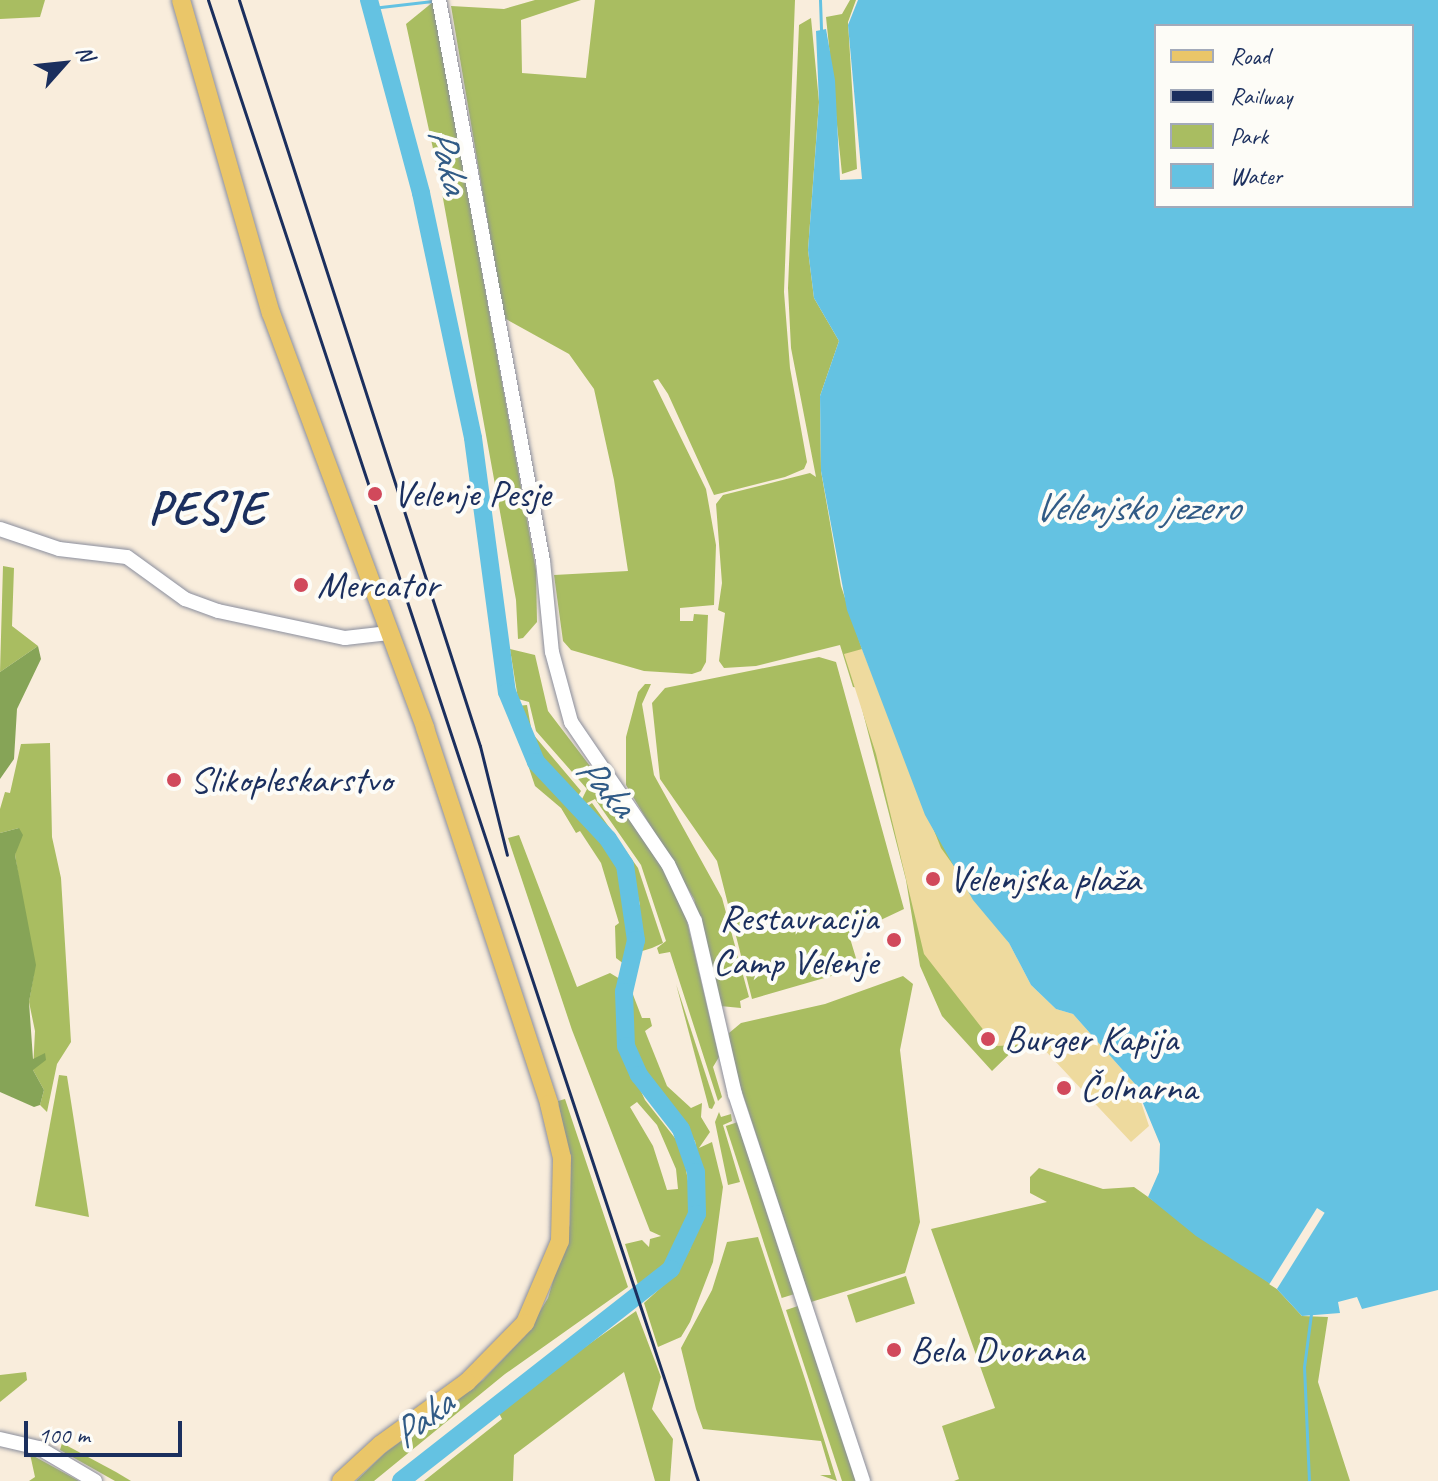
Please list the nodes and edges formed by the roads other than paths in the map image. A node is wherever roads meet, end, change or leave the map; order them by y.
1 (181, 0) edge
2 (439, 0) edge
3 (0, 529) edge
4 (389, 633) junction
5 (0, 1439) edge
6 (95, 1481) edge
7 (341, 1481) edge
8 (863, 1481) edge

1 - 4 main road
2 - 8 street
3 - 4 street
4 - 7 main road
5 - 6 street

